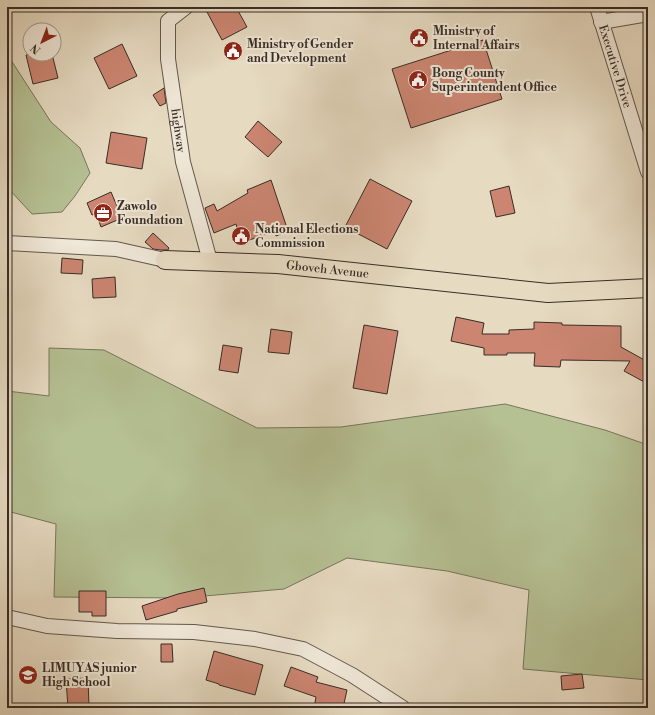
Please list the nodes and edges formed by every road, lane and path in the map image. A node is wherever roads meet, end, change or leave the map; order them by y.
1 (186, 7) edge
2 (597, 7) edge
3 (648, 14) edge
4 (601, 22) junction
5 (648, 172) edge
6 (7, 243) edge
7 (165, 260) joint
8 (210, 261) junction
9 (648, 288) edge
10 (7, 617) edge
11 (403, 708) edge

1 - 8 street, highway
2 - 4 street, Executive Drive
3 - 4 street
4 - 5 street, Executive Drive
6 - 7 street, Gboveh Avenue
7 - 8 main road, Gboveh Avenue
8 - 9 main road, Gboveh Avenue
10 - 11 street

